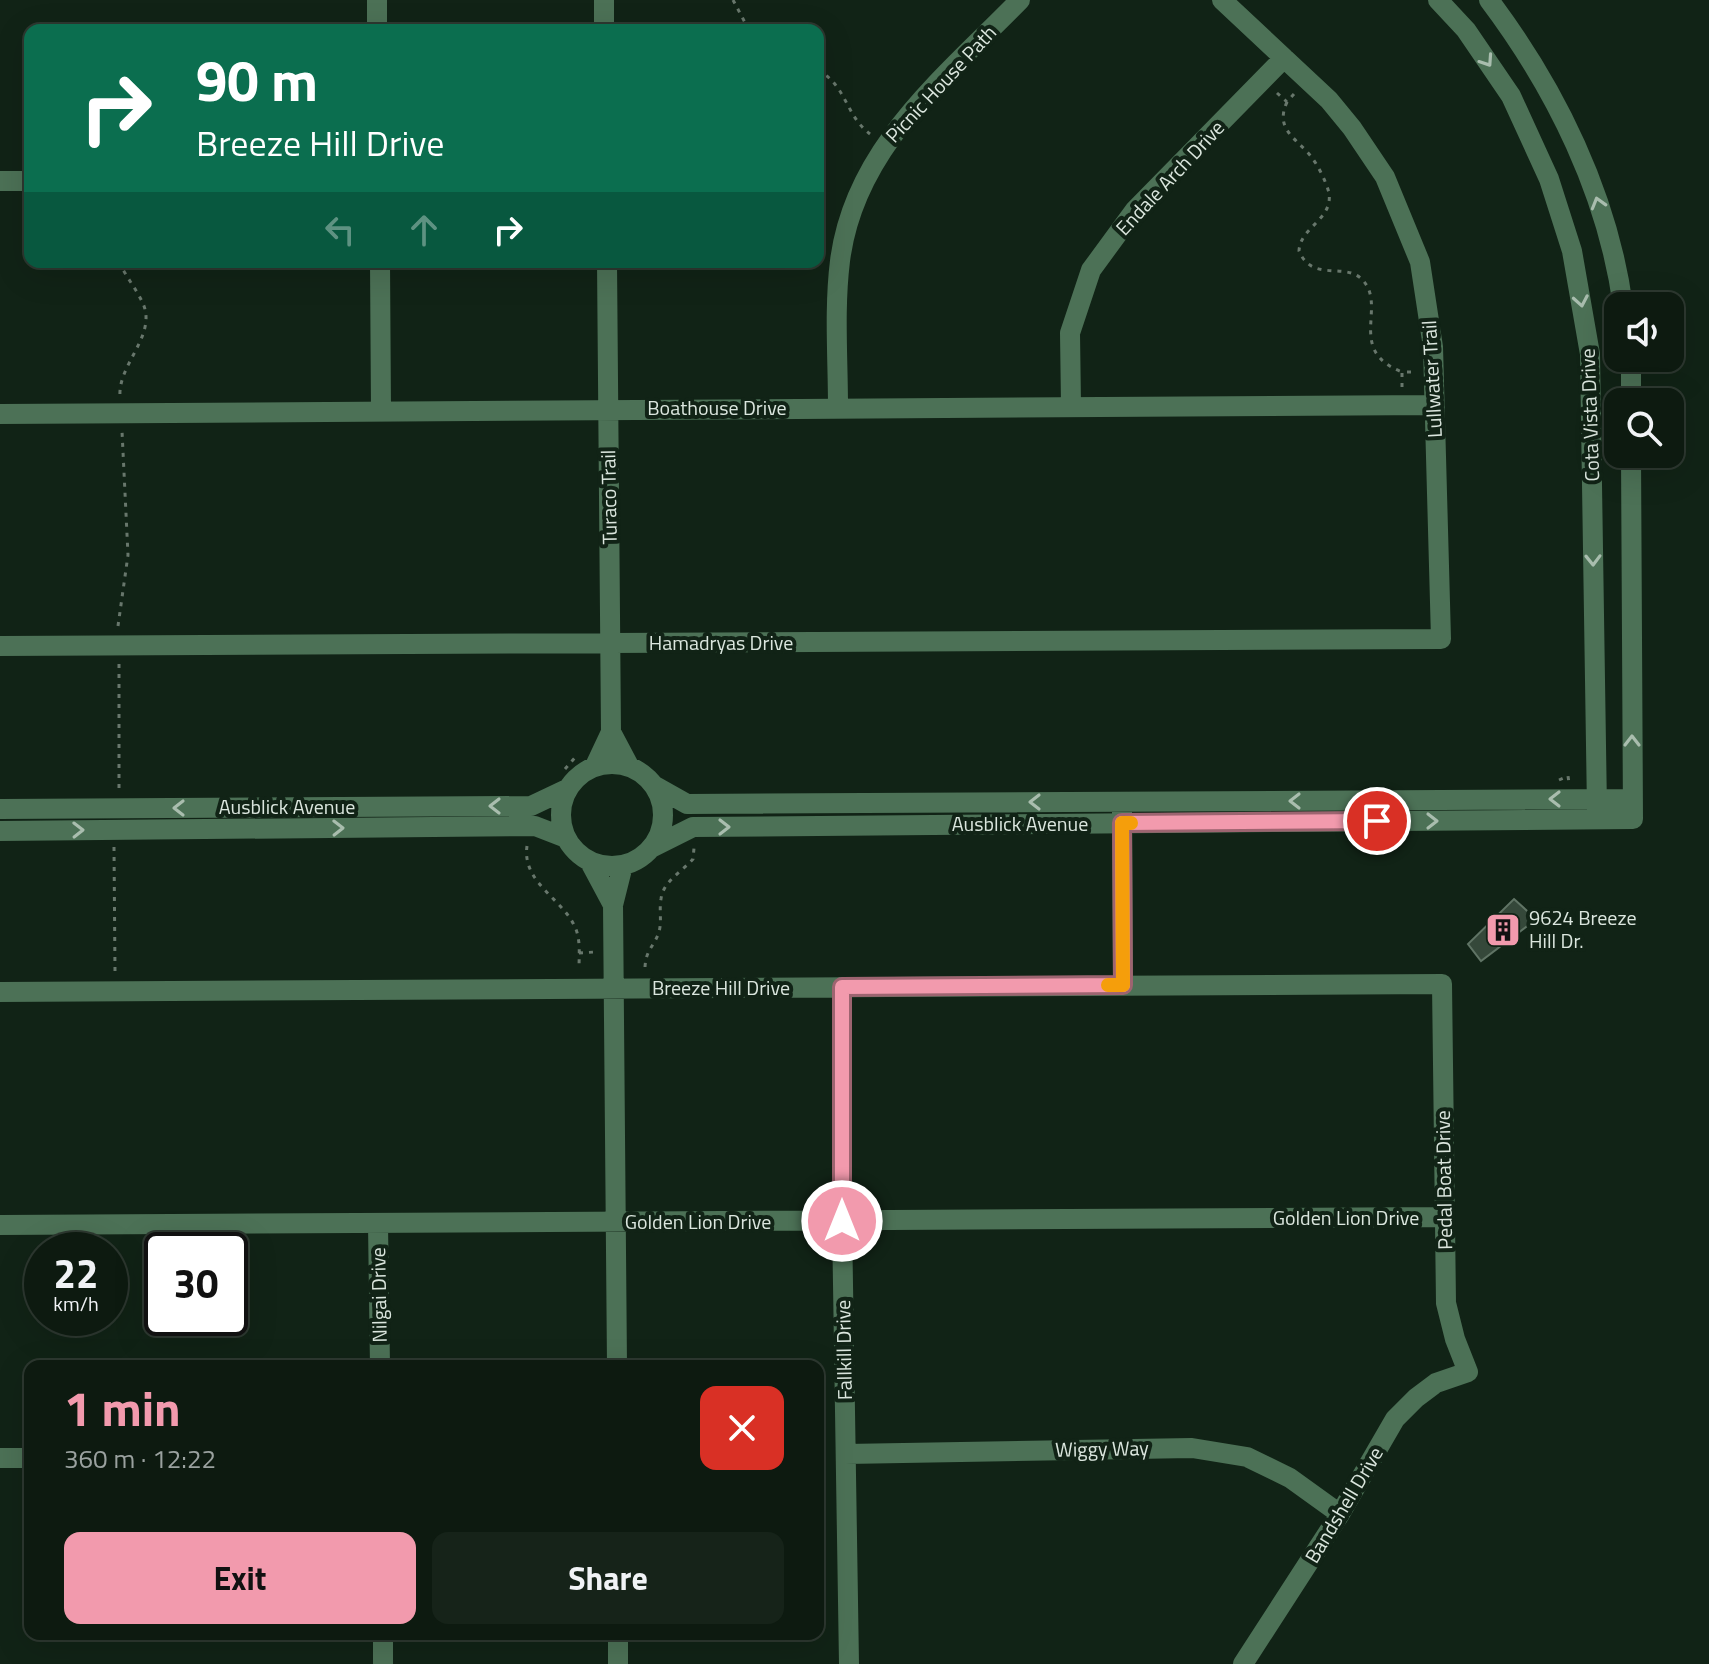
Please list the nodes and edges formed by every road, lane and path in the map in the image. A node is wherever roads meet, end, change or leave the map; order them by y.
1 (377, 0) edge
2 (604, 0) edge
3 (733, 0) edge
4 (1020, 0) edge
5 (1222, 0) edge
6 (1438, 0) edge
7 (1489, 0) edge
8 (377, 24) edge
9 (604, 24) edge
10 (746, 24) edge
11 (1284, 58) junction
12 (824, 74) edge
13 (1271, 88) dead end
14 (1299, 89) dead end
15 (1287, 102) junction
16 (870, 134) dead end
17 (0, 181) edge
18 (24, 181) edge
19 (122, 268) edge
20 (380, 268) edge
21 (607, 268) edge
22 (1621, 292) edge
23 (1402, 372) junction
24 (1418, 372) dead end
25 (1402, 387) dead end
26 (120, 396) dead end
27 (1071, 405) junction
28 (1434, 405) junction
29 (838, 407) junction
30 (608, 409) junction
31 (381, 411) junction
32 (0, 414) edge
33 (122, 429) dead end
34 (1631, 468) edge
35 (118, 626) dead end
36 (1441, 639) joint
37 (610, 644) junction
38 (0, 646) edge
39 (119, 664) dead end
40 (611, 732) junction
41 (595, 766) junction
42 (629, 766) junction
43 (655, 786) junction
44 (569, 788) junction
45 (119, 796) dead end
46 (1122, 802) junction
47 (0, 809) edge
48 (1597, 809) junction
49 (1633, 809) joint
50 (1122, 823) junction
51 (0, 831) edge
52 (566, 838) junction
53 (694, 843) dead end
54 (114, 844) dead end
55 (528, 844) dead end
56 (651, 848) junction
57 (590, 862) junction
58 (623, 865) junction
59 (613, 905) junction
60 (595, 952) dead end
61 (638, 952) dead end
62 (646, 952) junction
63 (579, 953) junction
64 (645, 967) dead end
65 (579, 969) dead end
66 (115, 974) dead end
67 (1442, 984) joint
68 (1123, 985) junction
69 (842, 987) junction
70 (614, 989) junction
71 (0, 992) edge
72 (1444, 1217) junction
73 (842, 1221) junction
74 (616, 1223) junction
75 (378, 1224) junction
76 (0, 1225) edge
77 (380, 1360) edge
78 (617, 1360) edge
79 (1468, 1372) joint
80 (846, 1454) junction
81 (0, 1458) edge
82 (24, 1458) edge
83 (1340, 1514) junction
84 (383, 1640) edge
85 (618, 1640) edge
86 (383, 1664) edge
87 (618, 1664) edge
88 (849, 1664) edge
89 (1243, 1664) edge

1 - 8 street
2 - 9 street
3 - 10 path
4 - 29 street, Picnic House Path
5 - 11 street, Lullwater Trail
6 -> 48 street, Cota Vista Drive
22 -> 7 street
11 - 27 street, Endale Arch Drive
11 - 28 street, Lullwater Trail
12 - 16 path
13 - 15 path
14 - 15 path
15 - 23 path
17 - 18 street
19 - 26 path
20 - 31 street
21 - 30 street, Turaco Trail
23 - 24 path
23 - 25 path
27 - 28 street, Boathouse Drive
27 - 29 street, Boathouse Drive
28 - 36 street, Lullwater Trail
29 - 30 street, Boathouse Drive
30 - 31 street, Boathouse Drive
30 - 37 street, Turaco Trail
31 - 32 street, Boathouse Drive
33 - 35 path
49 -> 34 street, Cota Vista Drive
36 - 37 street, Hamadryas Drive
37 - 38 street, Hamadryas Drive
37 - 40 street, Turaco Trail
39 - 45 path
40 - 41 street, Turaco Trail
40 - 42 street, Turaco Trail
41 - 42 street
41 - 44 street
42 - 43 street
46 -> 43 street, Ausblick Avenue
43 - 56 street
44 -> 47 street, Ausblick Avenue
44 - 52 street
48 -> 46 street, Ausblick Avenue
46 - 50 street
48 - 49 street, Ausblick Avenue
50 -> 48 street, Ausblick Avenue
56 -> 50 street, Ausblick Avenue
50 - 68 street
51 -> 52 street, Ausblick Avenue
52 - 57 street
53 - 62 path
54 - 66 path
55 - 63 path
56 - 58 street
57 - 58 street
57 - 59 street
58 - 59 street
59 - 70 street
60 - 63 path
61 - 62 path
62 - 64 path
63 - 65 path
67 - 68 street, Breeze Hill Drive
67 - 72 street, Pedal Boat Drive
68 - 69 street, Breeze Hill Drive
69 - 70 street, Breeze Hill Drive
69 - 73 street, Fallkill Drive
70 - 71 street, Breeze Hill Drive
70 - 74 street
72 - 73 street, Golden Lion Drive
72 - 79 street, Pedal Boat Drive
73 - 74 street, Golden Lion Drive
73 - 80 street, Fallkill Drive
74 - 75 street, Golden Lion Drive
74 - 78 street
75 - 76 street, Golden Lion Drive
75 - 77 street, Nilgai Drive
79 - 83 street, Bandshell Drive
80 - 83 street, Wiggy Way
80 - 88 street, Fallkill Drive
81 - 82 street
83 - 89 street, Bandshell Drive
84 - 86 street
85 - 87 street

